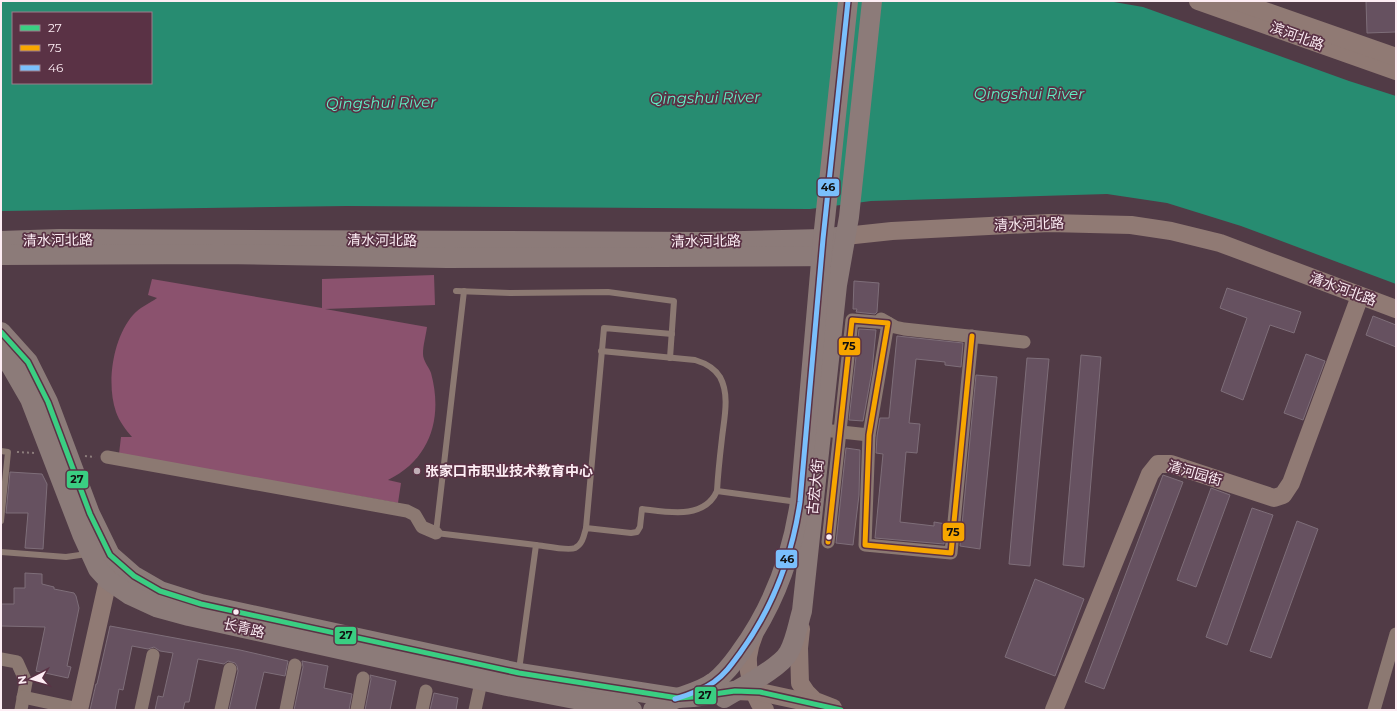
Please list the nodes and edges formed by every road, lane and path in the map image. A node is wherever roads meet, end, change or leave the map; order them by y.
1 (848, 1) edge
2 (872, 1) edge
3 (1198, 1) edge
4 (1236, 1) edge
5 (1395, 62) edge
6 (847, 227) junction
7 (1, 241) edge
8 (822, 247) junction
9 (1, 255) edge
10 (841, 256) junction
11 (456, 291) dead end
12 (464, 291) junction
13 (1360, 296) junction
14 (1396, 309) edge
15 (834, 314) junction
16 (888, 323) junction
17 (1, 332) edge
18 (672, 334) junction
19 (972, 336) junction
20 (1024, 342) dead end
21 (601, 351) junction
22 (1, 354) edge
23 (670, 358) junction
24 (831, 431) junction
25 (868, 435) junction
26 (1, 451) edge
27 (107, 457) dead end
28 (717, 490) junction
29 (800, 502) junction
30 (1, 521) edge
31 (586, 528) junction
32 (436, 533) junction
33 (828, 542) dead end
34 (536, 545) junction
35 (1, 552) edge
36 (91, 553) junction
37 (121, 564) junction
38 (108, 580) junction
39 (802, 610) junction
40 (757, 626) junction
41 (1396, 634) edge
42 (153, 655) dead end
43 (1, 659) edge
44 (295, 665) dead end
45 (230, 669) dead end
46 (483, 673) junction
47 (519, 673) junction
48 (363, 678) dead end
49 (565, 681) junction
50 (753, 687) junction
51 (426, 691) dead end
52 (735, 691) junction
53 (551, 695) junction
54 (678, 698) junction
55 (22, 704) edge
56 (598, 707) edge
57 (79, 709) edge
58 (837, 709) edge
59 (141, 710) edge
60 (221, 710) edge
61 (286, 710) edge
62 (356, 710) edge
63 (422, 710) edge
64 (475, 710) edge
65 (577, 710) edge
66 (632, 710) edge
67 (653, 710) edge
68 (703, 710) edge
69 (766, 710) edge
70 (1054, 710) edge
71 (1374, 710) edge

1 - 8 main road, 古宏大街
2 - 6 main road, 古宏大街
3 - 5 street, 滨河北路
4 - 5 street, 滨河北路
6 - 8 main road, 清水河北路
6 - 10 main road, 古宏大街
6 - 13 street, 清水河北路
7 - 8 main road, 清水河北路
8 - 9 main road, 清水河北路
8 - 10 main road, 清水河北路
8 - 29 main road, 古宏大街
10 - 15 main road, 古宏大街
11 - 12 lane
12 - 18 lane
12 - 32 lane
13 - 14 street, 清水河北路
13 - 70 street, 清河园街
15 - 16 street
15 - 24 main road, 古宏大街
16 - 19 street
16 - 24 street
16 - 25 street
17 - 37 main road, 长青路
18 - 21 lane
18 - 23 lane
19 - 20 street
19 - 25 street
21 - 23 lane
21 - 31 lane
22 - 36 main road, 长青路
23 - 28 lane
24 - 25 street
24 - 33 street
24 - 39 main road, 古宏大街
26 - 30 lane
27 - 32 street
28 - 29 lane
28 - 31 lane
29 - 40 main road, 古宏大街
31 - 34 lane
32 - 34 lane
34 - 47 lane
35 - 36 lane
36 - 38 main road, 长青路
37 - 38 street
37 - 46 main road, 长青路
38 - 46 main road, 长青路
38 - 57 street
39 - 50 main road, 古宏大街
39 - 58 street
40 - 50 street
40 - 54 main road, 古宏大街
41 - 71 street
42 - 59 street
43 - 55 street
44 - 61 street
45 - 60 street
46 - 47 main road, 长青路
46 - 53 main road, 长青路
46 - 64 street
47 - 49 main road, 长青路
48 - 62 street
49 - 54 main road, 长青路
49 - 56 main road
50 - 52 main road, 古宏大街
50 - 58 street
50 - 69 street
51 - 63 street
52 - 54 main road, 长青路
52 - 68 main road, 古宏大街
53 - 56 main road, 长青路
53 - 65 main road
54 - 67 main road, 古宏大街
55 - 57 street
56 - 66 main road, 长青路

